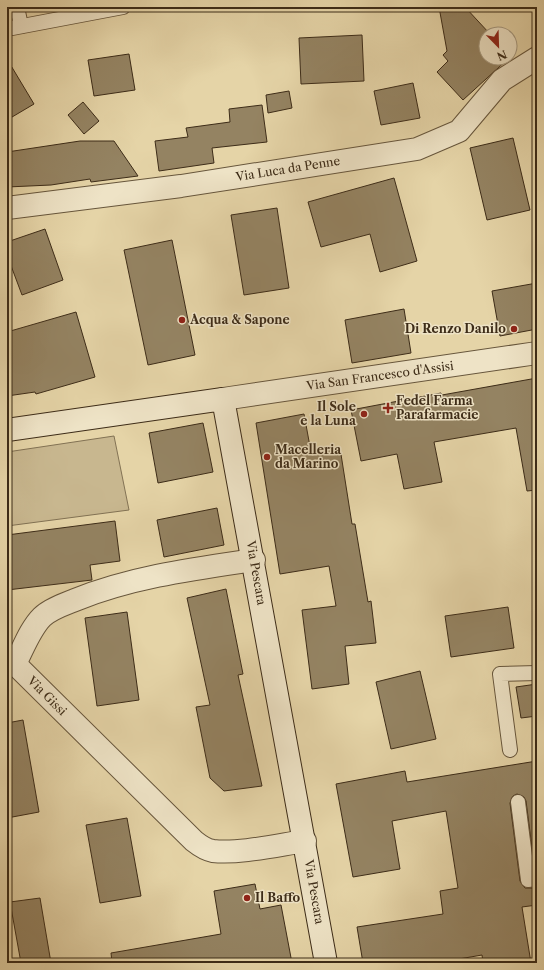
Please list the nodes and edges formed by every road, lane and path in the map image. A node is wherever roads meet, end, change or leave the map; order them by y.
1 (17, 7) edge
2 (123, 7) edge
3 (14, 27) edge
4 (537, 58) edge
5 (7, 208) edge
6 (537, 353) edge
7 (223, 399) junction
8 (7, 430) edge
9 (254, 560) junction
10 (11, 666) edge
11 (537, 673) edge
12 (510, 750) dead end
13 (518, 802) dead end
14 (305, 841) junction
15 (537, 880) edge
16 (326, 963) edge

1 - 3 lane
2 - 3 lane
4 - 5 street, Via Luca da Penne
6 - 7 street, Via San Francesco d'Assisi
7 - 8 street
7 - 9 street, Via Pescara
9 - 10 street, Via Gissi
9 - 14 street, Via Pescara
10 - 14 street, Via Gissi
11 - 12 lane
13 - 15 lane
14 - 16 street, Via Pescara

